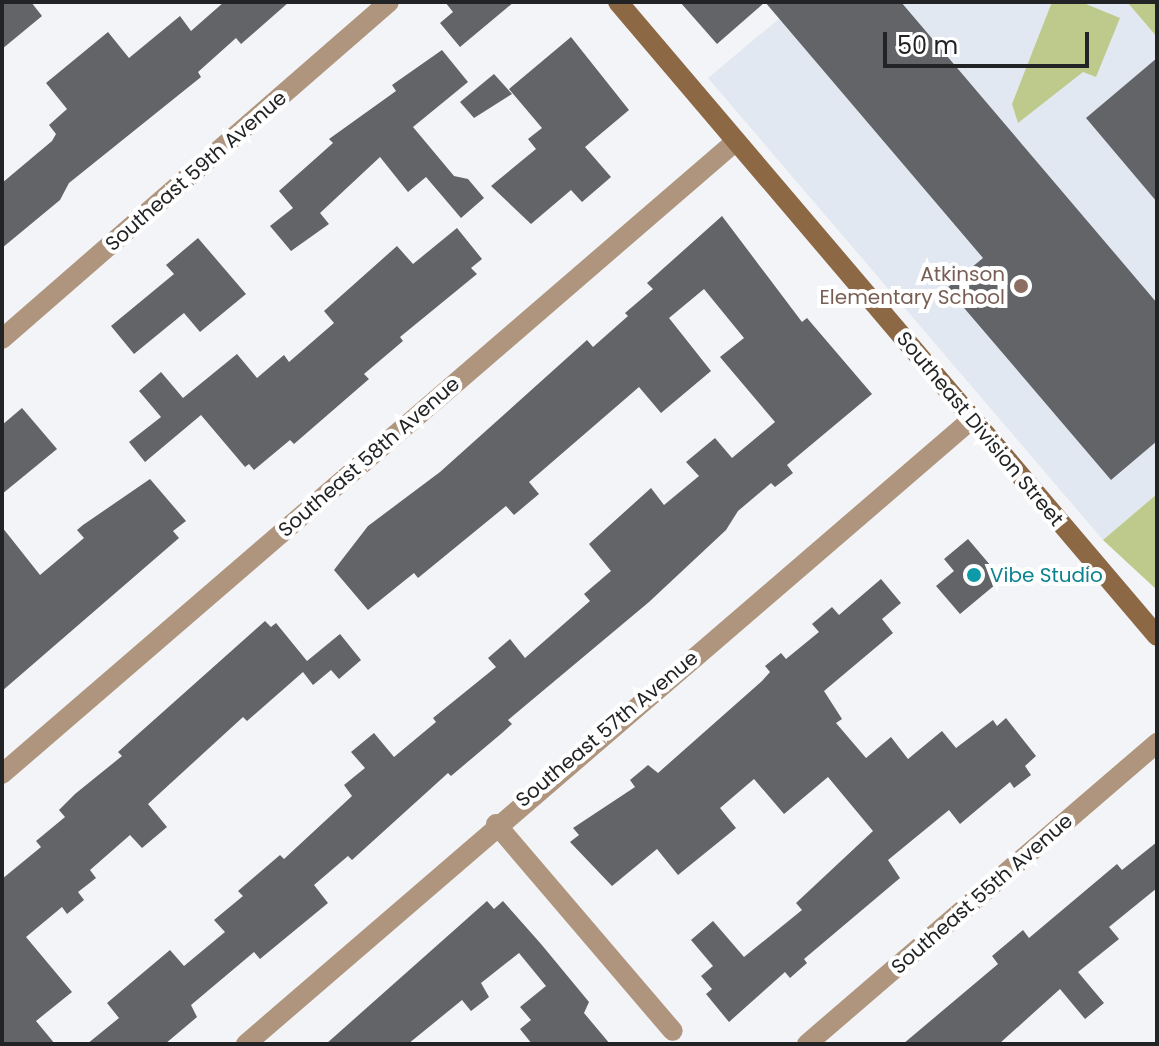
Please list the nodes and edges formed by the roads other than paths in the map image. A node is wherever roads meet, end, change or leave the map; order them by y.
1 (389, 2) edge
2 (618, 2) edge
3 (736, 141) junction
4 (2, 339) edge
5 (972, 419) junction
6 (1157, 636) edge
7 (1157, 743) edge
8 (2, 774) edge
9 (496, 824) junction
10 (673, 1031) dead end
11 (246, 1044) edge
12 (807, 1044) edge

1 - 4 street, Southeast 59th Avenue
2 - 3 main road, Southeast Division Street
3 - 5 main road, Southeast Division Street
3 - 8 street, Southeast 58th Avenue
5 - 6 main road, Southeast Division Street
5 - 9 street, Southeast 57th Avenue
7 - 12 street, Southeast 55th Avenue
9 - 10 street
9 - 11 street, Southeast 57th Avenue

